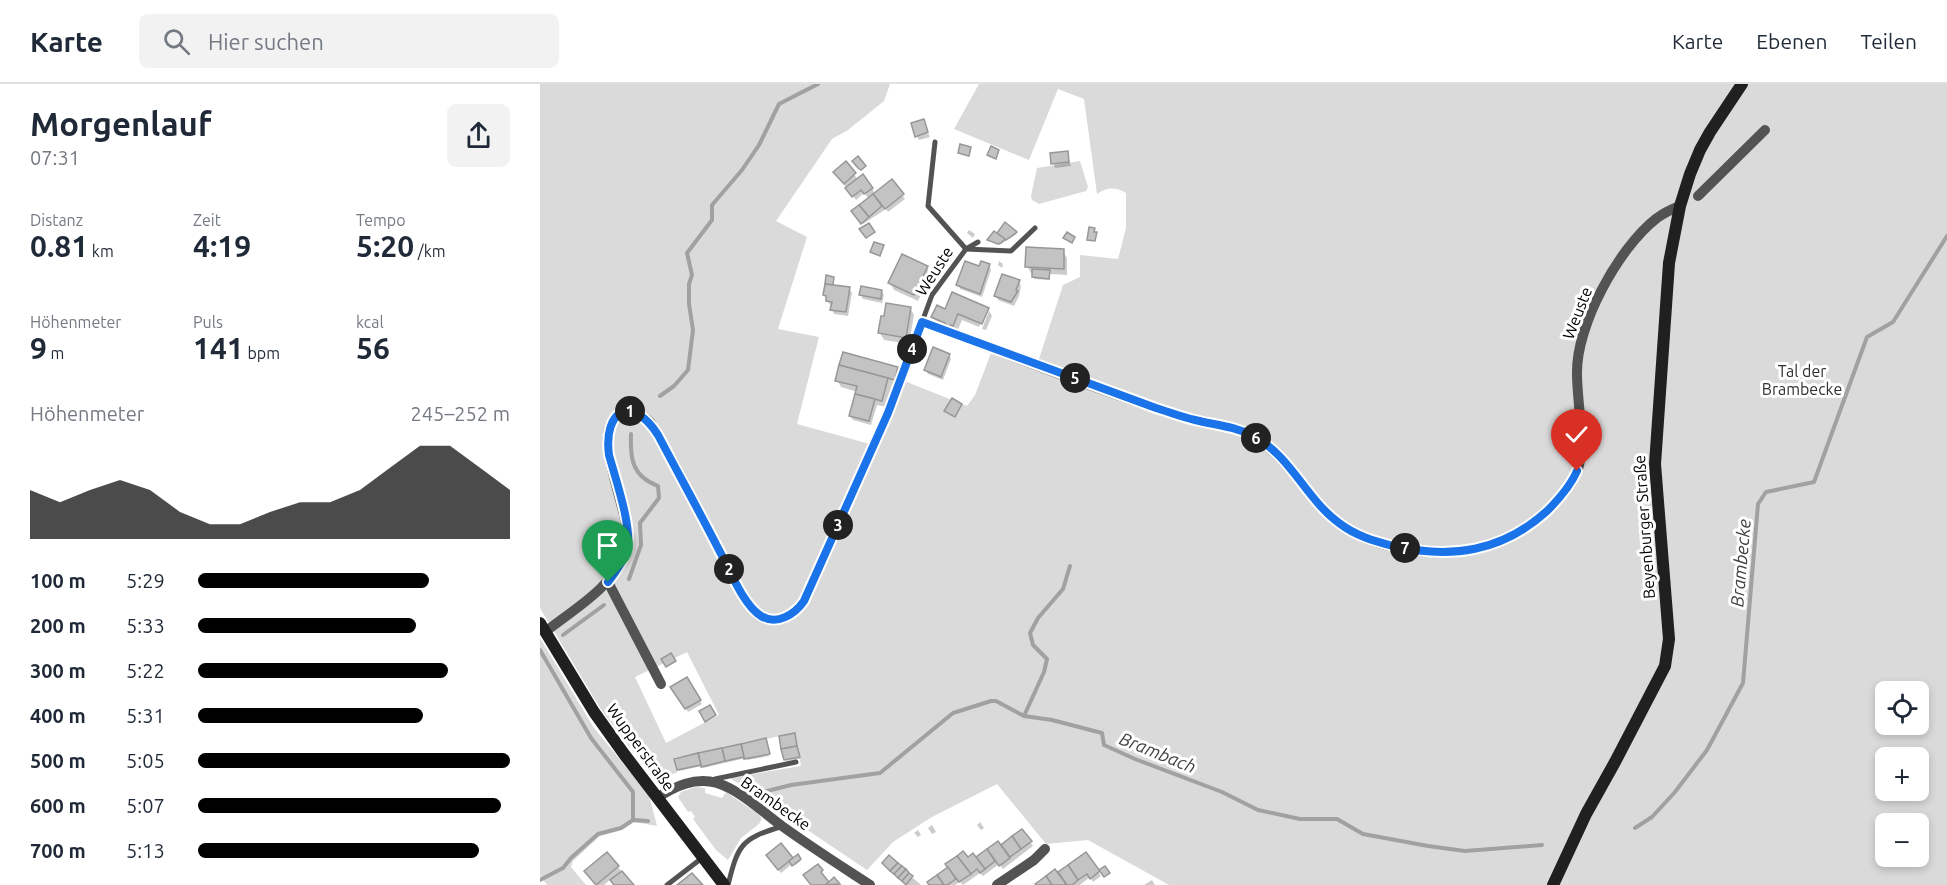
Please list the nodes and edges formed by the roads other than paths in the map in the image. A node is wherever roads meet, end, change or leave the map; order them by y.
1 (1742, 84) edge
2 (1765, 130) dead end
3 (935, 142) dead end
4 (1698, 196) dead end
5 (1680, 206) junction
6 (1035, 228) dead end
7 (978, 242) dead end
8 (966, 249) junction
9 (922, 322) junction
10 (608, 582) junction
11 (543, 627) edge
12 (661, 684) dead end
13 (796, 762) dead end
14 (707, 782) junction
15 (657, 798) junction
16 (782, 826) junction
17 (1045, 849) dead end
18 (703, 857) junction
19 (667, 885) edge
20 (726, 885) edge
21 (870, 885) edge
22 (997, 885) edge
23 (1553, 885) edge

1 - 5 main road, Beyenburger Straße
2 - 4 street
3 - 8 lane
5 - 9 street, Weuste
5 - 23 main road, Beyenburger Straße
6 - 8 lane
7 - 8 lane, Weuste
8 - 9 lane, Weuste
9 - 10 street, Weuste
10 - 11 street, Weuste
10 - 12 street
11 - 15 main road, Wupperstraße
13 - 14 lane
14 - 15 street, Brambecke
14 - 16 street, Brambecke
15 - 18 main road, Wupperstraße
16 - 20 lane
16 - 21 street, Brambecke
17 - 22 street
18 - 19 lane
18 - 20 main road, Wupperstraße

